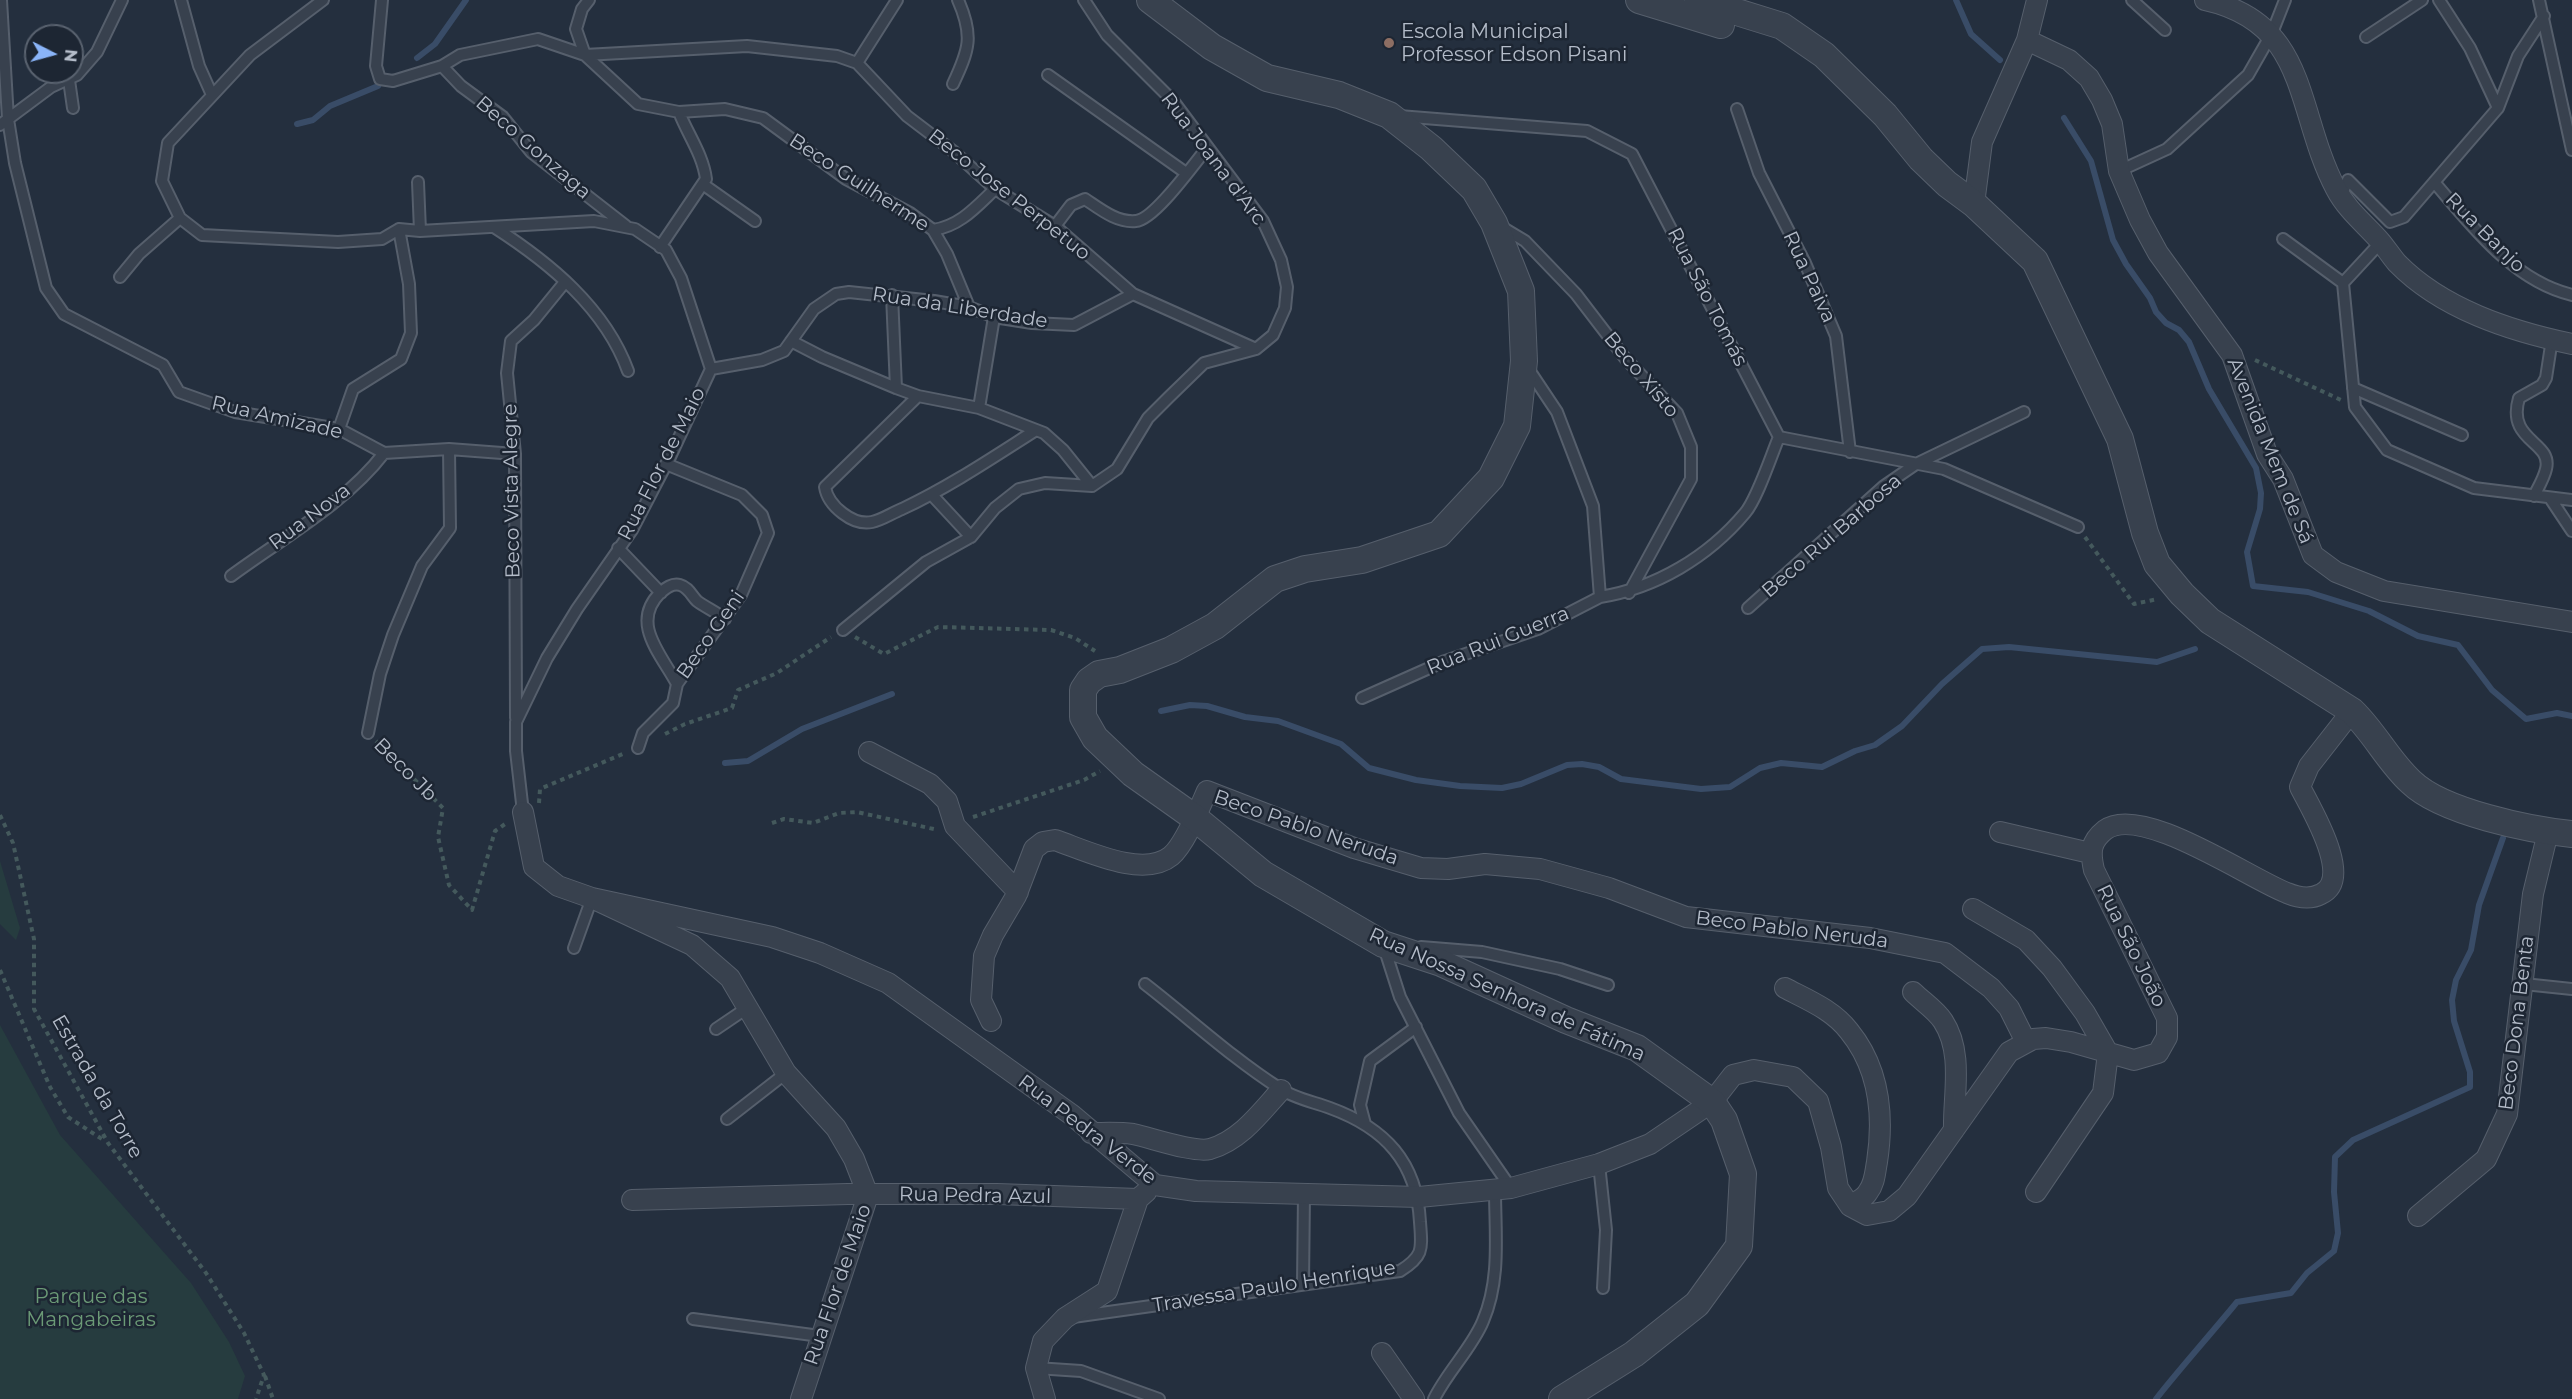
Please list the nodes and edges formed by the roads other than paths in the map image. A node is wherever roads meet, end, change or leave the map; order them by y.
1 (2, 0) edge
2 (122, 0) edge
3 (181, 0) edge
4 (323, 0) edge
5 (382, 0) edge
6 (589, 0) edge
7 (897, 0) edge
8 (958, 0) edge
9 (1084, 0) edge
10 (1150, 0) edge
11 (1639, 0) edge
12 (1698, 0) edge
13 (2037, 0) edge
14 (2132, 0) edge
15 (2205, 0) edge
16 (2285, 0) edge
17 (2422, 0) edge
18 (2439, 0) edge
19 (2539, 0) edge
20 (2544, 16) junction
21 (2165, 30) dead end
22 (2272, 33) junction
23 (1779, 34) junction
24 (2366, 37) dead end
25 (2027, 40) junction
26 (585, 55) junction
27 (857, 63) junction
28 (442, 66) junction
29 (84, 67) edge
30 (1048, 75) dead end
31 (59, 84) edge
32 (70, 84) edge
33 (953, 84) dead end
34 (212, 95) junction
35 (73, 108) dead end
36 (2498, 108) junction
37 (1737, 110) dead end
38 (679, 112) junction
39 (1389, 115) junction
40 (4, 122) edge
41 (1207, 148) junction
42 (2572, 150) edge
43 (2119, 171) junction
44 (1186, 173) junction
45 (418, 182) dead end
46 (2434, 182) junction
47 (704, 185) junction
48 (995, 189) junction
49 (2341, 196) junction
50 (1974, 204) junction
51 (180, 218) junction
52 (755, 221) dead end
53 (1494, 223) junction
54 (494, 226) junction
55 (1055, 226) junction
56 (627, 228) junction
57 (399, 229) junction
58 (933, 230) junction
59 (420, 231) junction
60 (2283, 239) dead end
61 (2381, 242) junction
62 (660, 247) junction
63 (120, 277) dead end
64 (565, 282) junction
65 (2343, 283) junction
66 (1133, 294) junction
67 (892, 295) junction
68 (2572, 295) edge
69 (969, 307) junction
70 (994, 317) junction
71 (2552, 339) junction
72 (791, 341) junction
73 (2572, 344) edge
74 (1256, 349) junction
75 (1524, 361) junction
76 (711, 369) junction
77 (628, 371) dead end
78 (896, 388) junction
79 (2354, 388) junction
80 (918, 396) junction
81 (979, 408) junction
82 (2024, 412) dead end
83 (339, 429) junction
84 (1036, 430) junction
85 (2462, 435) dead end
86 (1779, 437) junction
87 (449, 449) junction
88 (1850, 452) junction
89 (384, 453) junction
90 (515, 454) junction
91 (666, 464) junction
92 (1916, 464) junction
93 (1092, 486) junction
94 (932, 495) junction
95 (2534, 496) junction
96 (2550, 498) junction
97 (2572, 500) edge
98 (2078, 527) road end
99 (2572, 531) edge
100 (971, 537) junction
101 (618, 548) junction
102 (231, 576) dead end
103 (1629, 592) junction
104 (660, 593) junction
105 (1600, 597) junction
106 (1748, 609) dead end
107 (725, 619) junction
108 (2572, 622) edge
109 (843, 630) road end
110 (676, 684) junction
111 (1362, 698) dead end
112 (2352, 711) junction
113 (516, 722) junction
114 (368, 733) road end
115 (638, 748) road end
116 (869, 752) dead end
117 (523, 812) joint
118 (1195, 818) junction
119 (2000, 832) dead end
120 (2560, 833) edge
121 (2090, 853) junction
122 (1018, 892) junction
123 (592, 898) junction
124 (1972, 909) dead end
125 (1383, 944) junction
126 (574, 948) dead end
127 (1145, 984) dead end
128 (2524, 984) junction
129 (1608, 985) dead end
130 (1785, 988) dead end
131 (2572, 989) edge
132 (1912, 993) dead end
133 (747, 1008) junction
134 (991, 1021) dead end
135 (1416, 1027) junction
136 (716, 1029) dead end
137 (2026, 1042) junction
138 (2108, 1053) junction
139 (786, 1074) junction
140 (1281, 1090) junction
141 (1712, 1102) junction
142 (727, 1119) dead end
143 (1365, 1124) junction
144 (1954, 1130) junction
145 (1091, 1132) junction
146 (1599, 1164) junction
147 (1155, 1185) junction
148 (1503, 1189) junction
149 (2036, 1192) dead end
150 (1304, 1194) junction
151 (868, 1195) junction
152 (1419, 1197) junction
153 (1138, 1199) junction
154 (632, 1200) dead end
155 (1851, 1206) junction
156 (2418, 1216) dead end
157 (1303, 1283) junction
158 (1603, 1288) dead end
159 (1065, 1318) junction
160 (693, 1319) dead end
161 (820, 1336) junction
162 (1383, 1353) dead end
163 (1036, 1368) junction
164 (804, 1395) edge
165 (1045, 1399) edge
166 (1159, 1399) edge
167 (1414, 1399) edge
168 (1434, 1399) edge
169 (1562, 1399) edge

1 - 40 lane, Rua Amizade
2 - 29 lane
3 - 34 lane
4 - 34 lane, Rua Flor de Maio
5 - 28 lane
6 - 26 lane
7 - 27 lane
8 - 33 lane
9 - 41 lane, Rua Joana d'Arc
10 - 39 street, Rua Nossa Senhora de Fátima
11 - 23 street
12 - 23 street
13 - 25 street
14 - 21 lane
15 - 22 street
16 - 22 lane
17 - 24 lane
18 - 36 lane
19 - 20 lane
20 - 36 lane
20 - 42 lane
22 - 43 lane
22 - 49 street
23 - 50 street
25 - 43 street, Avenida Mem de Sá
25 - 50 street
26 - 27 lane
26 - 28 lane
26 - 38 lane, Beco Guilherme
27 - 48 lane, Beco Jose Perpetuo
28 - 56 lane, Beco Gonzaga
30 - 44 lane
31 - 40 lane
32 - 35 lane
34 - 51 lane, Rua Flor de Maio
36 - 46 lane
37 - 88 lane, Rua Paiva
38 - 47 lane
38 - 58 lane, Beco Guilherme
39 - 53 street, Rua Nossa Senhora de Fátima
39 - 86 lane, Rua São Tomás
40 - 83 lane, Rua Amizade
41 - 44 lane
41 - 74 lane, Rua Joana d'Arc
43 - 108 street, Avenida Mem de Sá
44 - 55 lane
45 - 59 lane
46 - 49 lane
46 - 68 lane, Rua Banjo
47 - 52 lane
47 - 62 lane
48 - 55 lane, Beco Jose Perpetuo
48 - 58 lane
49 - 61 street
50 - 112 street
51 - 57 lane, Rua Flor de Maio
51 - 63 lane
53 - 75 street, Rua Nossa Senhora de Fátima
53 - 103 lane, Beco Xisto
54 - 56 lane, Rua Flor de Maio
54 - 59 lane, Rua Flor de Maio
54 - 64 lane
55 - 66 lane, Beco Jose Perpetuo
56 - 62 lane, Rua Flor de Maio
57 - 59 lane, Rua Flor de Maio
57 - 83 lane
58 - 69 lane, Beco Guilherme
60 - 65 lane
61 - 65 lane
61 - 71 street
62 - 76 lane, Rua Flor de Maio
64 - 77 lane
64 - 90 lane, Beco Vista Alegre
65 - 79 lane
66 - 70 lane, Rua da Liberdade
66 - 74 lane
67 - 69 lane, Rua da Liberdade
67 - 72 lane, Rua da Liberdade
67 - 78 lane
69 - 70 lane, Rua da Liberdade
70 - 81 lane
71 - 73 street
71 - 95 lane
72 - 76 lane, Rua da Liberdade
72 - 78 lane
74 - 93 lane
75 - 105 lane
75 - 118 street, Rua Nossa Senhora de Fátima
76 - 91 lane, Rua Flor de Maio
78 - 80 lane
79 - 85 lane
79 - 95 lane
80 - 81 lane
80 - 94 lane
81 - 84 lane
82 - 92 lane, Beco Rui Barbosa
83 - 89 lane, Rua Amizade
84 - 93 lane
84 - 94 lane
86 - 88 lane
86 - 103 lane
87 - 89 lane
87 - 90 lane
87 - 114 lane, Beco Jb
88 - 92 lane
89 - 102 lane, Rua Nova
90 - 113 lane, Beco Vista Alegre
91 - 101 lane, Rua Flor de Maio
91 - 107 lane, Beco Geni
92 - 98 lane
92 - 106 lane, Beco Rui Barbosa
93 - 100 lane
94 - 100 lane
95 - 96 lane
96 - 97 lane
96 - 99 lane
100 - 109 lane
101 - 104 lane
101 - 113 lane, Rua Flor de Maio
103 - 105 lane
104 - 107 lane
104 - 110 lane
105 - 111 lane, Rua Rui Guerra
107 - 110 lane, Beco Geni
110 - 115 lane, Beco Geni
112 - 120 street
112 - 121 street
113 - 117 lane, Rua Flor de Maio
116 - 122 street
117 - 123 street, Rua Flor de Maio
118 - 122 street
118 - 125 street, Rua Nossa Senhora de Fátima
118 - 137 street, Beco Pablo Neruda
119 - 121 street
120 - 128 street, Beco Dona Benta
121 - 138 street, Rua São João
122 - 134 street
123 - 126 lane
123 - 133 street, Rua Flor de Maio
123 - 145 street, Rua Pedra Verde
124 - 138 street
125 - 129 lane
125 - 135 lane
125 - 141 street, Rua Nossa Senhora de Fátima
127 - 140 lane
128 - 131 lane
128 - 156 street, Beco Dona Benta
130 - 155 street
132 - 144 street
133 - 136 lane
133 - 139 street, Rua Flor de Maio
135 - 143 lane
135 - 148 lane
137 - 138 street, Rua São João
137 - 144 street
138 - 149 street
139 - 142 lane
139 - 151 street, Rua Flor de Maio
140 - 143 lane
140 - 145 street
141 - 146 street, Rua Pedra Verde
141 - 155 street
141 - 169 street, Rua Nossa Senhora de Fátima
143 - 152 lane
144 - 155 street
145 - 147 street, Rua Pedra Verde
146 - 148 street, Rua Pedra Verde
146 - 158 lane
147 - 150 street, Rua Pedra Verde
147 - 153 street
148 - 152 street, Rua Pedra Verde
148 - 168 lane
150 - 152 street, Rua Pedra Verde
150 - 157 lane
151 - 153 street, Rua Pedra Azul
151 - 154 street, Rua Pedra Azul
151 - 161 street, Rua Flor de Maio
152 - 157 lane, Travessa Paulo Henrique
153 - 159 street
157 - 159 lane, Travessa Paulo Henrique
159 - 163 street
160 - 161 lane
161 - 164 street, Rua Flor de Maio
162 - 167 street
163 - 165 street
163 - 166 lane

